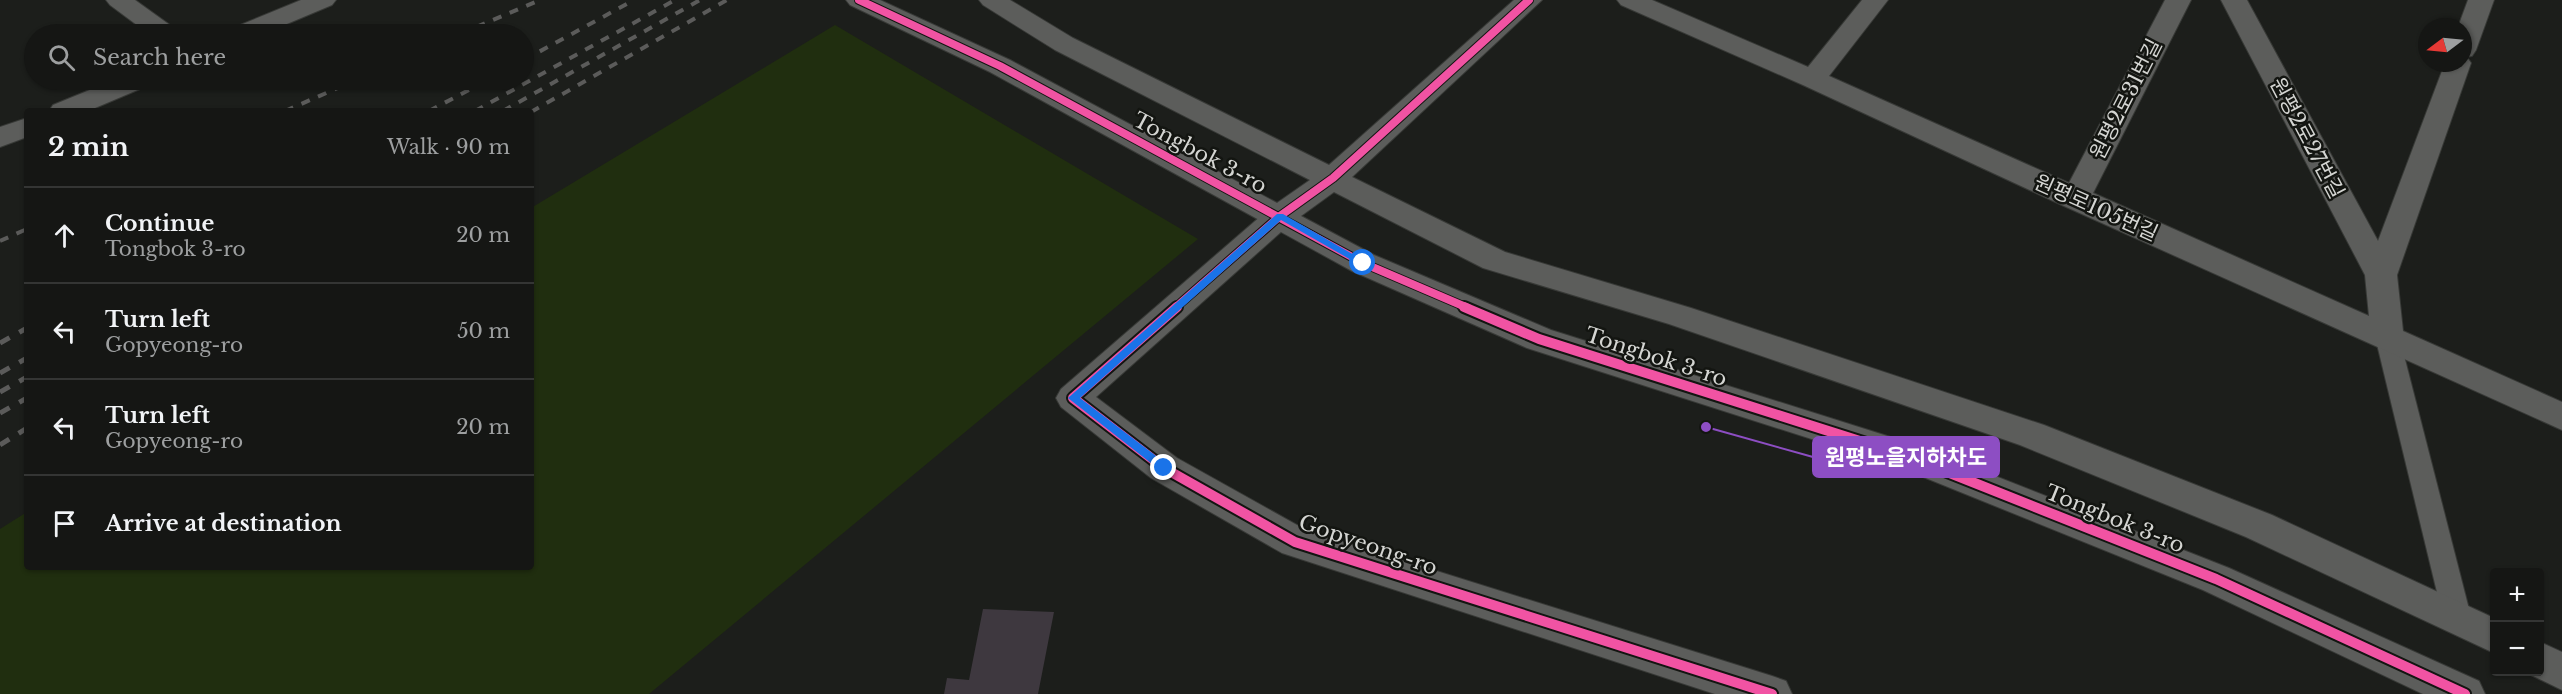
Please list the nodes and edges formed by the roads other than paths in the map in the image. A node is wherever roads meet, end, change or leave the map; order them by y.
1 (118, 0) edge
2 (323, 0) edge
3 (860, 0) edge
4 (992, 0) edge
5 (1529, 0) edge
6 (1630, 0) edge
7 (1875, 0) edge
8 (2178, 0) edge
9 (2234, 0) edge
10 (2481, 0) edge
11 (151, 24) edge
12 (266, 24) edge
13 (2472, 25) edge
14 (2455, 72) edge
15 (1813, 79) junction
16 (113, 90) edge
17 (70, 108) edge
18 (24, 128) edge
19 (0, 138) edge
20 (1334, 178) junction
21 (2075, 199) junction
22 (1280, 216) junction
23 (2381, 275) junction
24 (2387, 336) junction
25 (2562, 417) edge
26 (2457, 617) junction
27 (2490, 634) edge
28 (2544, 662) edge
29 (2562, 672) edge
30 (1772, 694) edge
31 (2465, 694) edge

1 - 11 street
2 - 12 street
3 - 22 street, Tongbok 3-ro
4 - 20 street, Tongbok 3-ro
5 - 20 street
6 - 15 street, 원평로105번길
7 - 15 street
8 - 21 street, 원평2로31번길
9 - 23 street, 원평2로27번길
10 - 13 street
14 - 23 street, 원평2로27번길
15 - 21 street, 원평로105번길
16 - 17 street
18 - 19 street
20 - 22 street
20 - 26 street, Tongbok 3-ro
21 - 24 street, 원평로105번길
22 - 30 street, Gopyeong-ro
22 - 31 street, Tongbok 3-ro
23 - 24 street, 원평2로27번길
24 - 25 street, 원평로105번길
24 - 26 lane
26 - 27 street, Tongbok 3-ro
28 - 29 street

